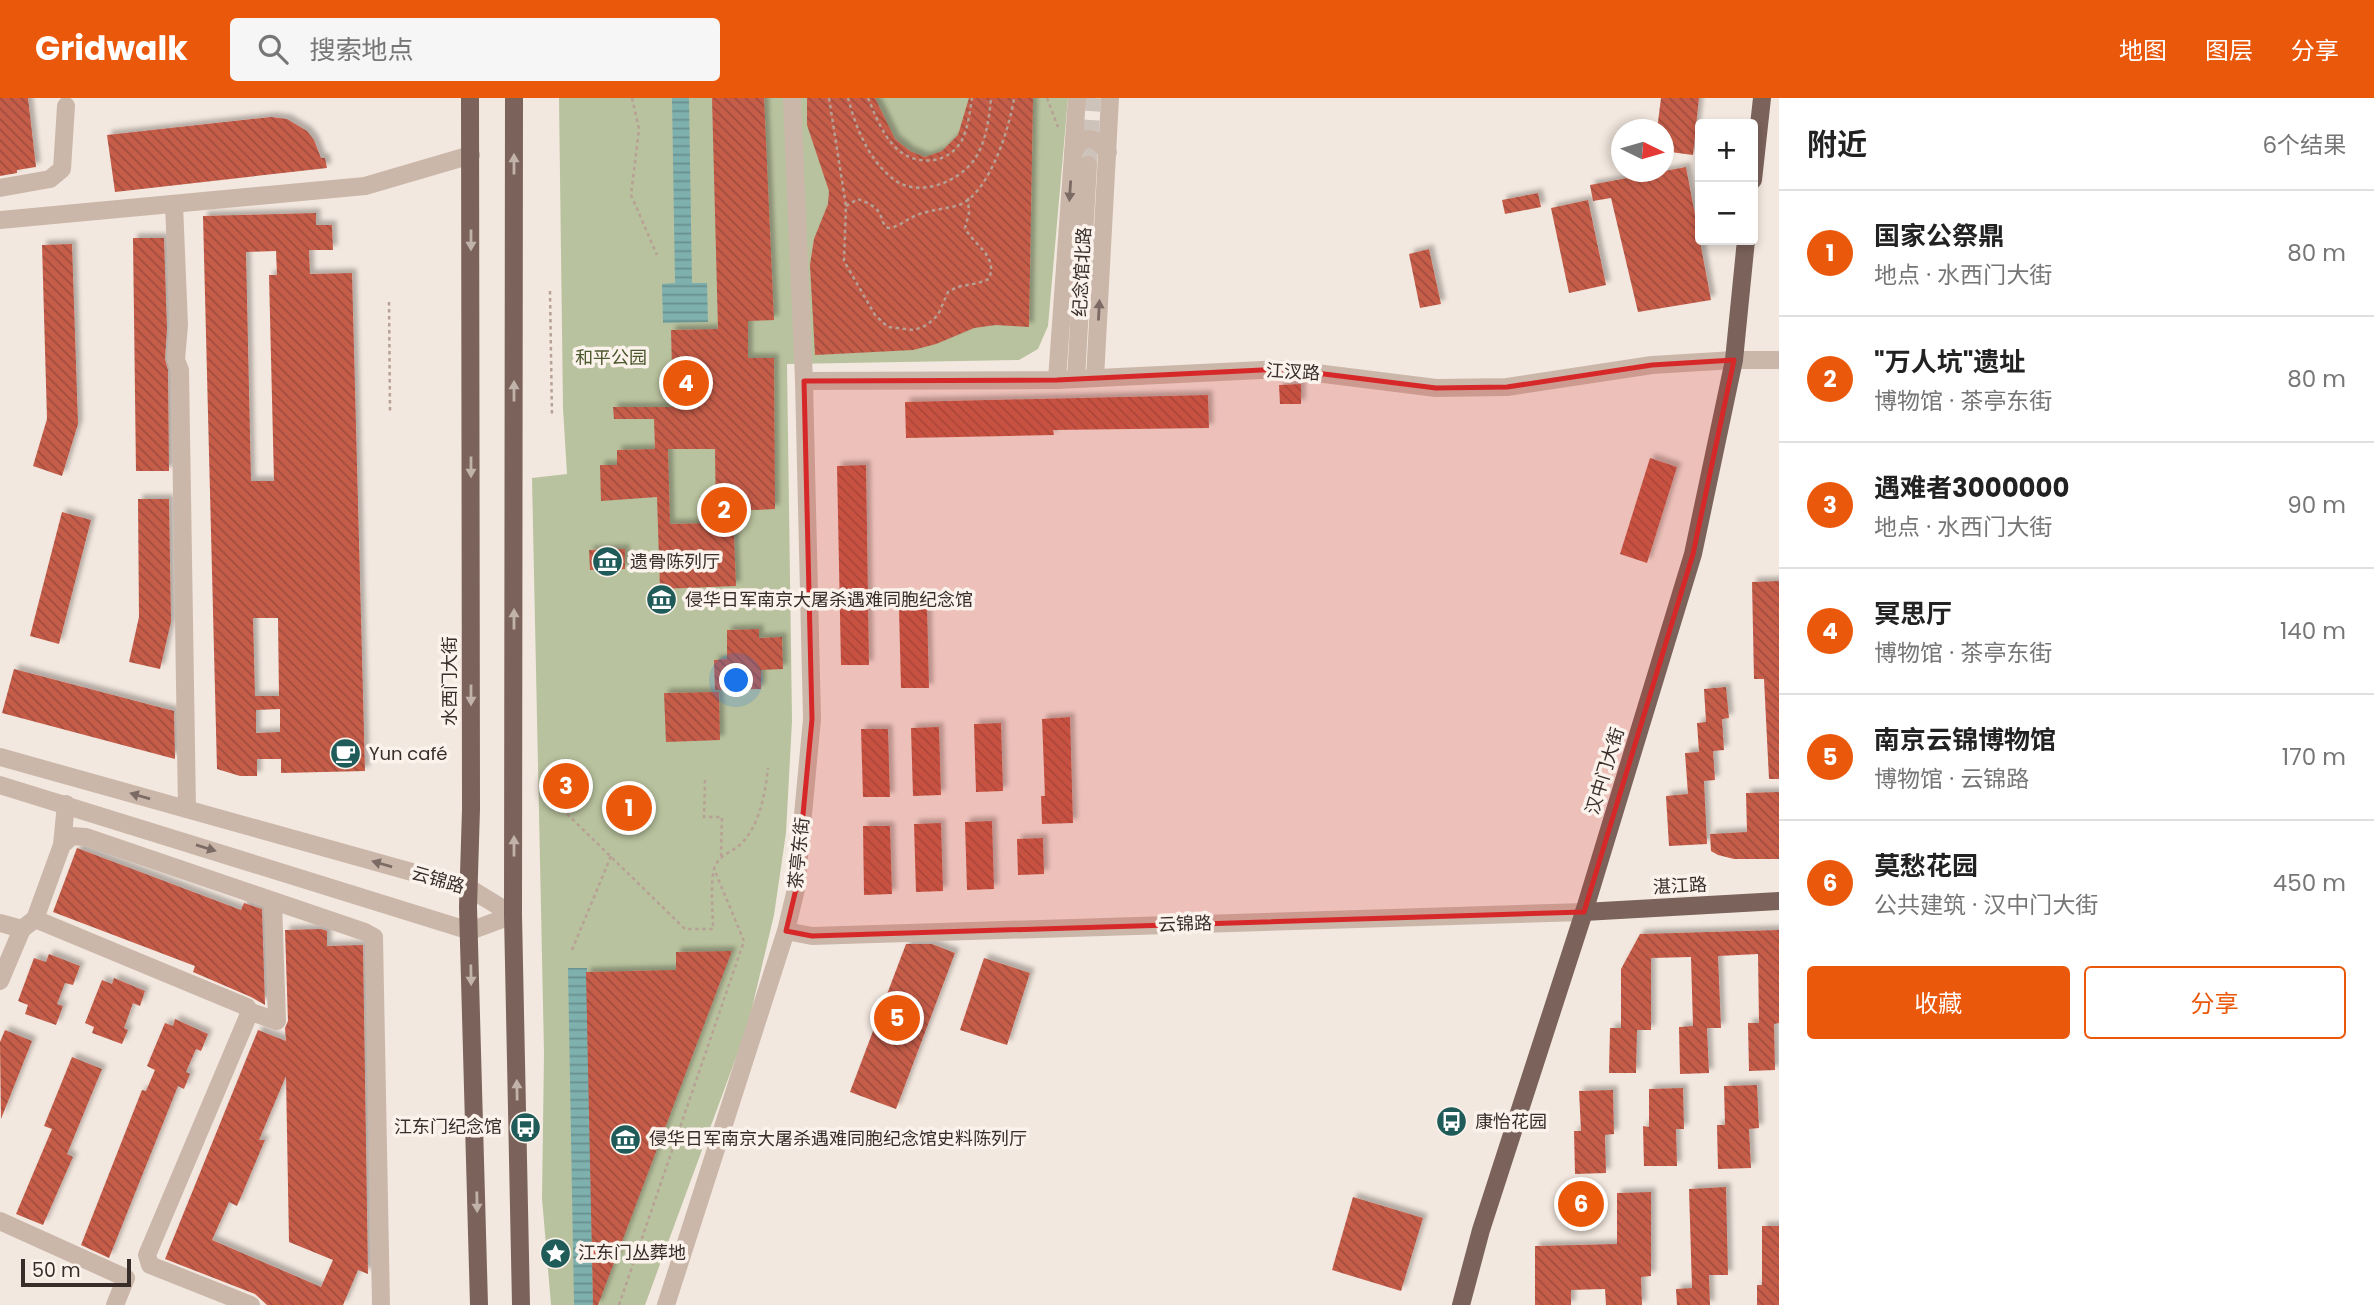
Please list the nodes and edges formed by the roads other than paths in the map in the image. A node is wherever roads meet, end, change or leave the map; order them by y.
1 (470, 98) edge
2 (514, 98) edge
3 (792, 98) edge
4 (1762, 98) edge
5 (1076, 102) edge
6 (1110, 102) edge
7 (66, 106) dead end
8 (1758, 134) edge
9 (1108, 152) junction
10 (1073, 153) junction
11 (471, 155) junction
12 (1088, 165) tunnel mouth
13 (0, 188) edge
14 (174, 204) junction
15 (0, 220) edge
16 (1746, 245) edge
17 (1734, 360) junction
18 (1779, 360) edge
19 (1095, 378) junction
20 (1076, 379) junction
21 (1057, 380) junction
22 (804, 381) junction
23 (0, 757) edge
24 (0, 785) edge
25 (66, 804) junction
26 (187, 809) junction
27 (62, 845) junction
28 (469, 888) junction
29 (274, 901) junction
30 (1779, 901) edge
31 (1584, 912) junction
32 (513, 915) junction
33 (0, 923) edge
34 (29, 924) junction
35 (470, 931) junction
36 (786, 931) junction
37 (0, 981) edge
38 (248, 1011) junction
39 (0, 1222) edge
40 (115, 1305) edge
41 (251, 1305) edge
42 (381, 1305) edge
43 (480, 1305) edge
44 (521, 1305) edge
45 (666, 1305) edge
46 (1461, 1305) edge

1 - 11 main road, 水西门大街
32 -> 2 main road
3 - 22 street, 茶亭东街
4 - 8 main road
5 - 6 street
5 - 10 street
6 - 9 street
7 - 13 street
9 - 10 street
19 -> 9 street
10 -> 21 street
11 - 14 street
11 -> 28 main road, 水西门大街
12 - 20 street, 纪念馆北路
14 - 15 street
14 - 26 street
16 - 17 main road, 汉中门大街
17 - 18 street, 江汊路
17 - 19 street, 江汊路
17 - 31 main road, 汉中门大街
19 - 20 street, 江汊路
20 - 21 street, 江汊路
21 - 22 street, 江汊路
22 - 36 street, 茶亭东街
26 -> 23 street, 云锦路
24 - 25 street
25 - 27 street
25 -> 35 street
28 -> 26 street, 云锦路
27 - 29 street
27 - 34 street
28 - 32 street, 云锦路
28 - 35 main road, 水西门大街
29 - 38 street
29 - 42 street
30 - 31 main road, 湛江路
31 - 36 street, 云锦路
31 - 46 main road, 汉中门大街
32 - 35 street
44 -> 32 main road
33 - 34 street
34 - 37 street
34 - 38 street
35 -> 43 main road, 水西门大街
36 - 45 street, 茶亭东街
38 - 41 street
39 - 40 street

